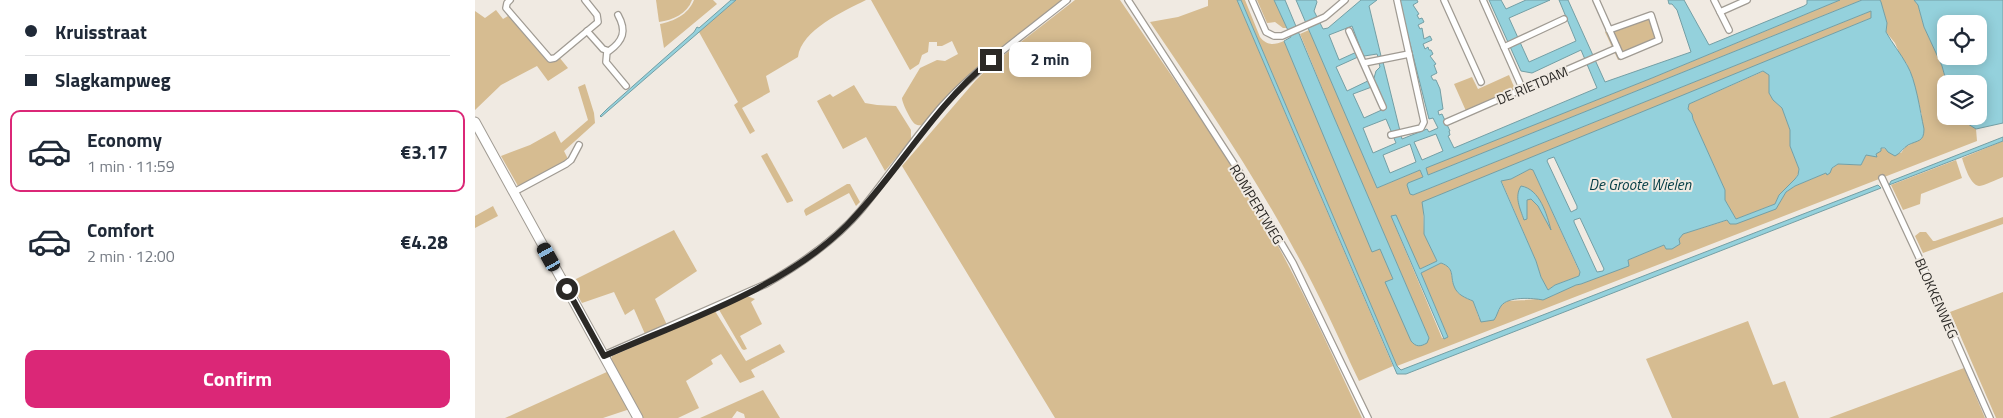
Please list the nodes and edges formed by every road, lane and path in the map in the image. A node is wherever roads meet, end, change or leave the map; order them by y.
1 (510, 0) edge
2 (585, 0) edge
3 (1067, 0) edge
4 (1128, 0) edge
5 (1252, 0) edge
6 (1345, 0) edge
7 (1397, 0) edge
8 (1444, 0) edge
9 (1483, 0) edge
10 (1597, 0) edge
11 (1714, 0) edge
12 (1747, 0) edge
13 (1337, 3) edge
14 (1720, 12) junction
15 (618, 15) dead end
16 (1564, 19) dead end
17 (587, 30) junction
18 (1609, 30) junction
19 (1729, 30) dead end
20 (1349, 31) dead end
21 (1506, 46) junction
22 (1617, 48) junction
23 (607, 51) junction
24 (1409, 54) junction
25 (1363, 61) junction
26 (1481, 82) dead end
27 (626, 86) dead end
28 (1523, 90) junction
29 (1383, 107) dead end
30 (475, 122) edge
31 (1447, 122) dead end
32 (1391, 135) dead end
33 (579, 145) dead end
34 (1882, 178) dead end
35 (513, 192) junction
36 (604, 356) junction
37 (638, 418) edge
38 (1368, 418) edge
39 (1990, 418) edge

1 - 17 street
2 - 17 street
3 - 36 street
4 - 38 street, ROMPERTWEG
5 - 13 street
6 - 13 street
7 - 24 street
8 - 26 street
9 - 21 street
10 - 18 street
11 - 14 street
12 - 14 street
14 - 19 street
15 - 23 street
16 - 21 street
17 - 23 street
18 - 22 street
18 - 22 street
20 - 25 street
21 - 28 street
22 - 28 street, DE RIETDAM
23 - 27 street
24 - 25 street
24 - 32 street
25 - 29 street
28 - 31 street, DE RIETDAM
30 - 35 street
33 - 35 street
34 - 39 street, BLOKKENWEG
35 - 36 street
36 - 37 street

